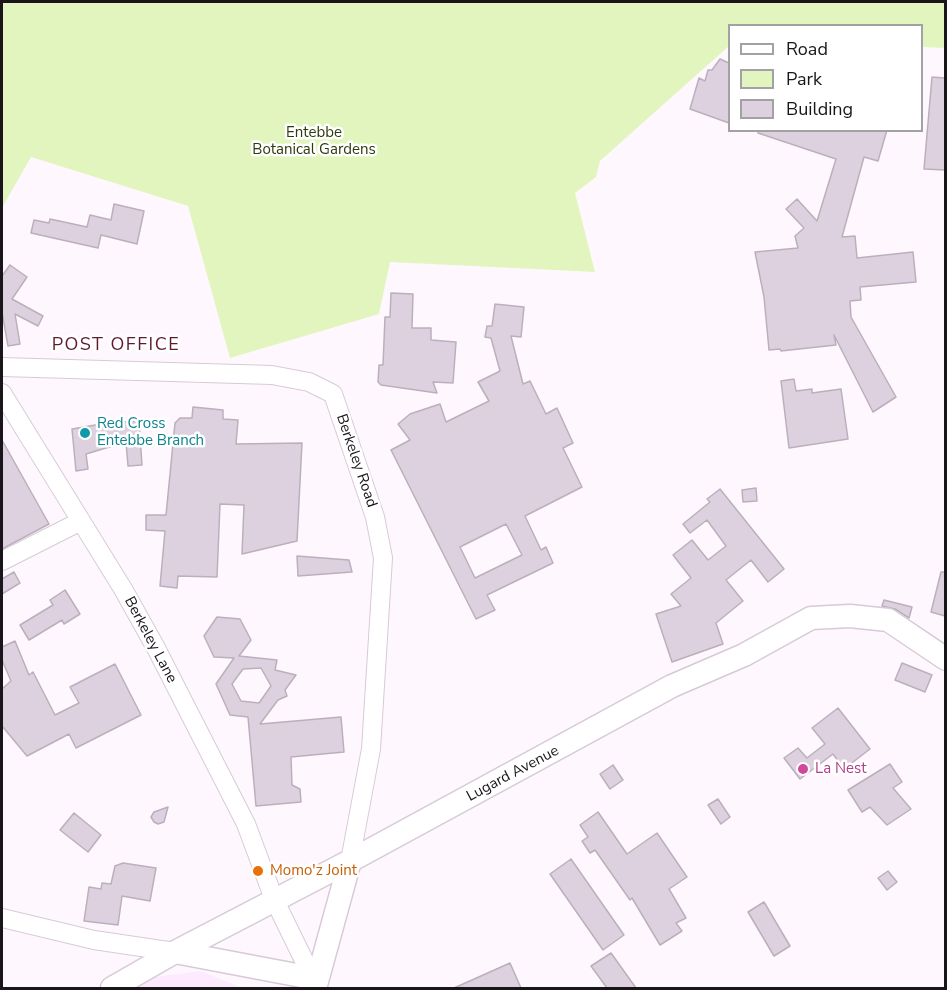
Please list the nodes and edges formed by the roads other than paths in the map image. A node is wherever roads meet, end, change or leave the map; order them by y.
1 (2, 367) edge
2 (2, 393) edge
3 (81, 521) junction
4 (2, 561) edge
5 (945, 658) edge
6 (350, 861) junction
7 (274, 899) junction
8 (2, 918) edge
9 (174, 952) junction
10 (315, 984) edge
11 (112, 988) edge

1 - 6 street, Berkeley Road
2 - 3 street, Berkeley Lane
3 - 4 street
3 - 7 street, Berkeley Lane
5 - 6 street, Lugard Avenue
6 - 7 street, Lugard Avenue
6 - 10 street
7 - 9 street, Lugard Avenue
7 - 10 street, Berkeley Lane
8 - 9 street
9 - 10 street
9 - 11 street, Lugard Avenue

